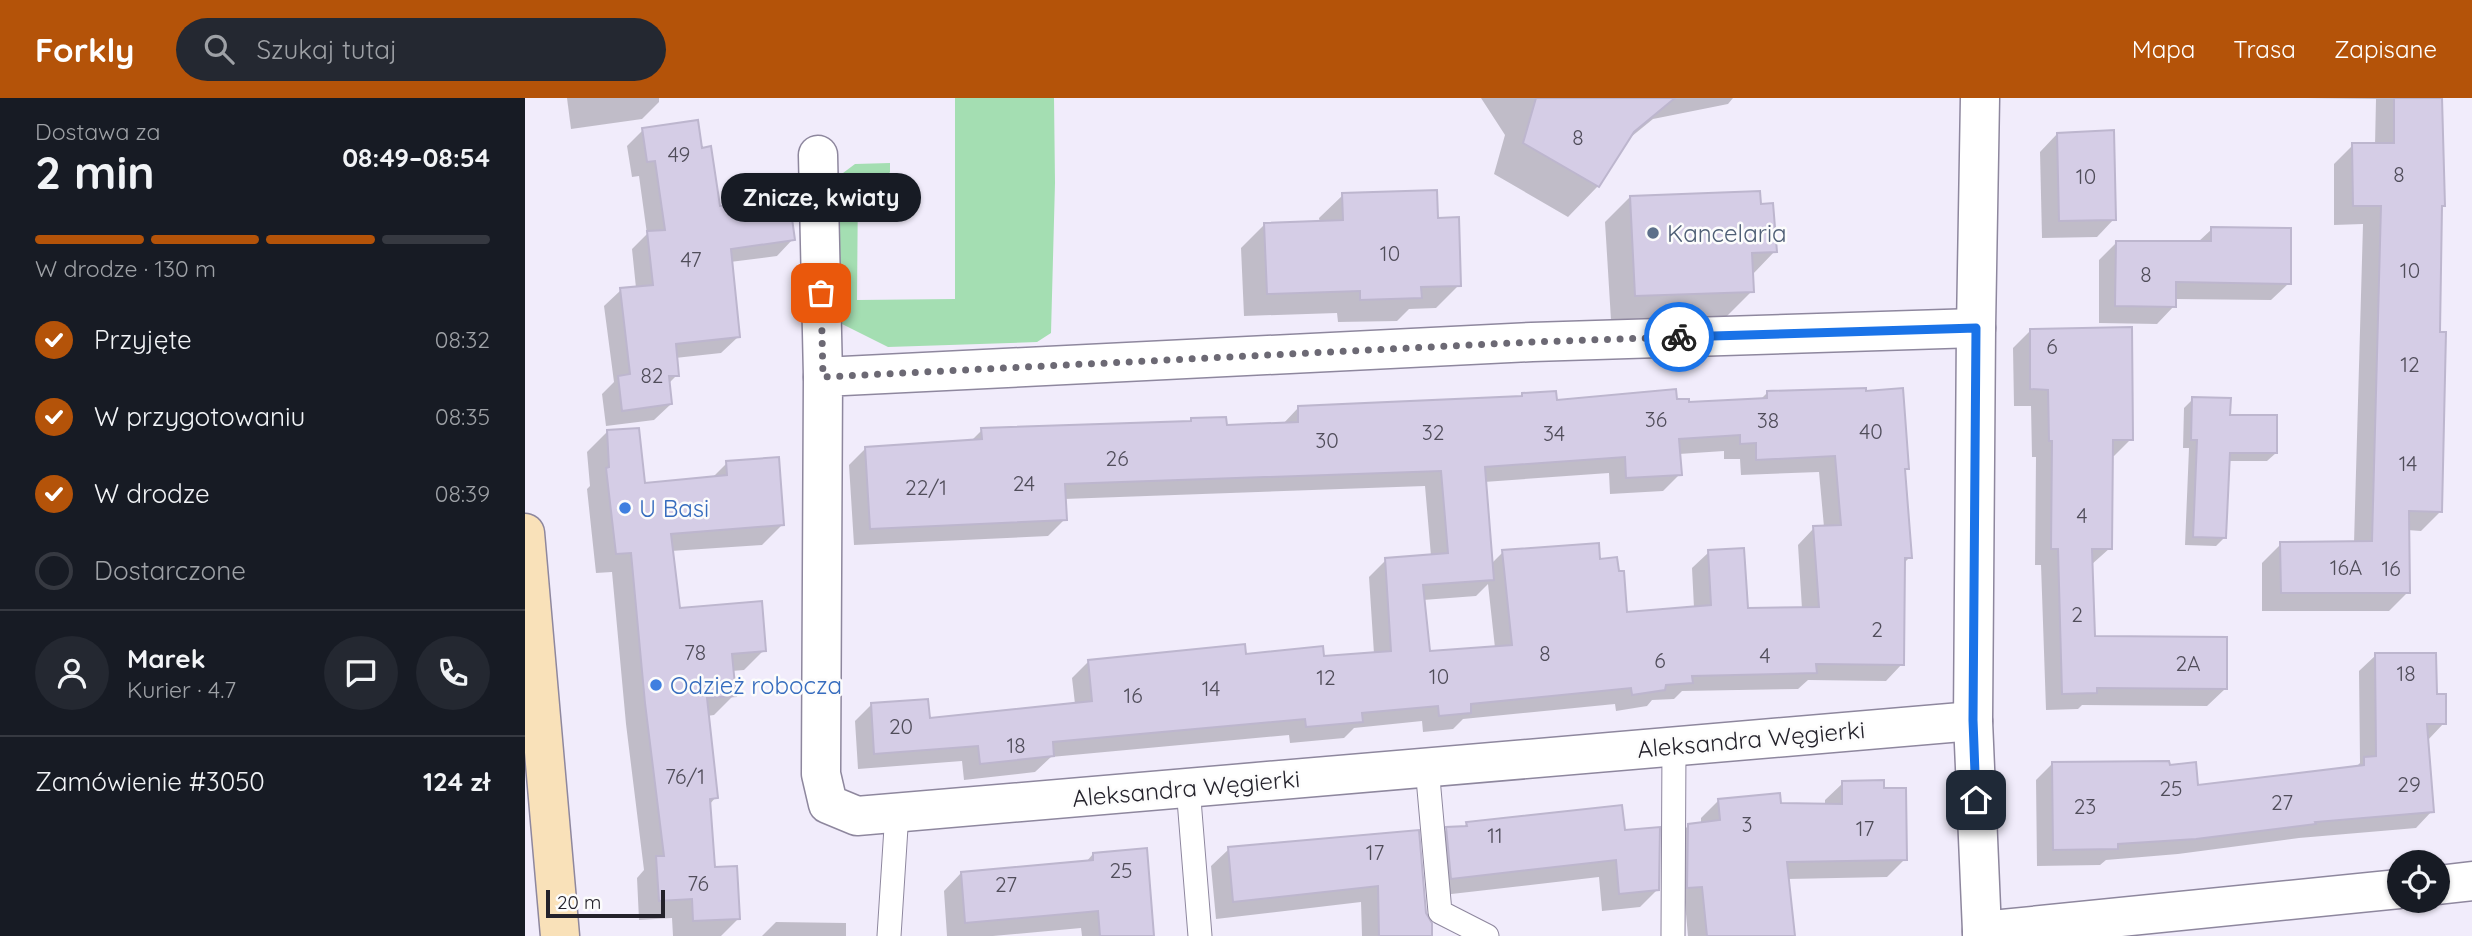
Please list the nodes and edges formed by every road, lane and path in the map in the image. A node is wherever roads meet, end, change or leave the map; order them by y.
1 (1980, 98) edge
2 (818, 155) dead end
3 (1976, 328) junction
4 (823, 377) junction
5 (525, 533) edge
6 (1973, 720) junction
7 (1674, 746) junction
8 (1426, 767) junction
9 (1188, 788) junction
10 (897, 813) junction
11 (2472, 881) edge
12 (2450, 884) edge
13 (2387, 890) edge
14 (1982, 934) edge
15 (561, 936) edge
16 (889, 936) edge
17 (1200, 936) edge
18 (1487, 936) edge
19 (1673, 936) edge

1 - 3 street
2 - 4 street, Aleksandra Węgierki
3 - 4 street
3 - 6 street
4 - 10 street, Aleksandra Węgierki
5 - 15 street
6 - 7 street, Aleksandra Węgierki
6 - 14 street
7 - 8 street, Aleksandra Węgierki
7 - 19 lane
8 - 9 street, Aleksandra Węgierki
8 - 18 lane
9 - 10 street, Aleksandra Węgierki
9 - 17 lane
10 - 16 lane
11 - 12 street
13 - 14 street

